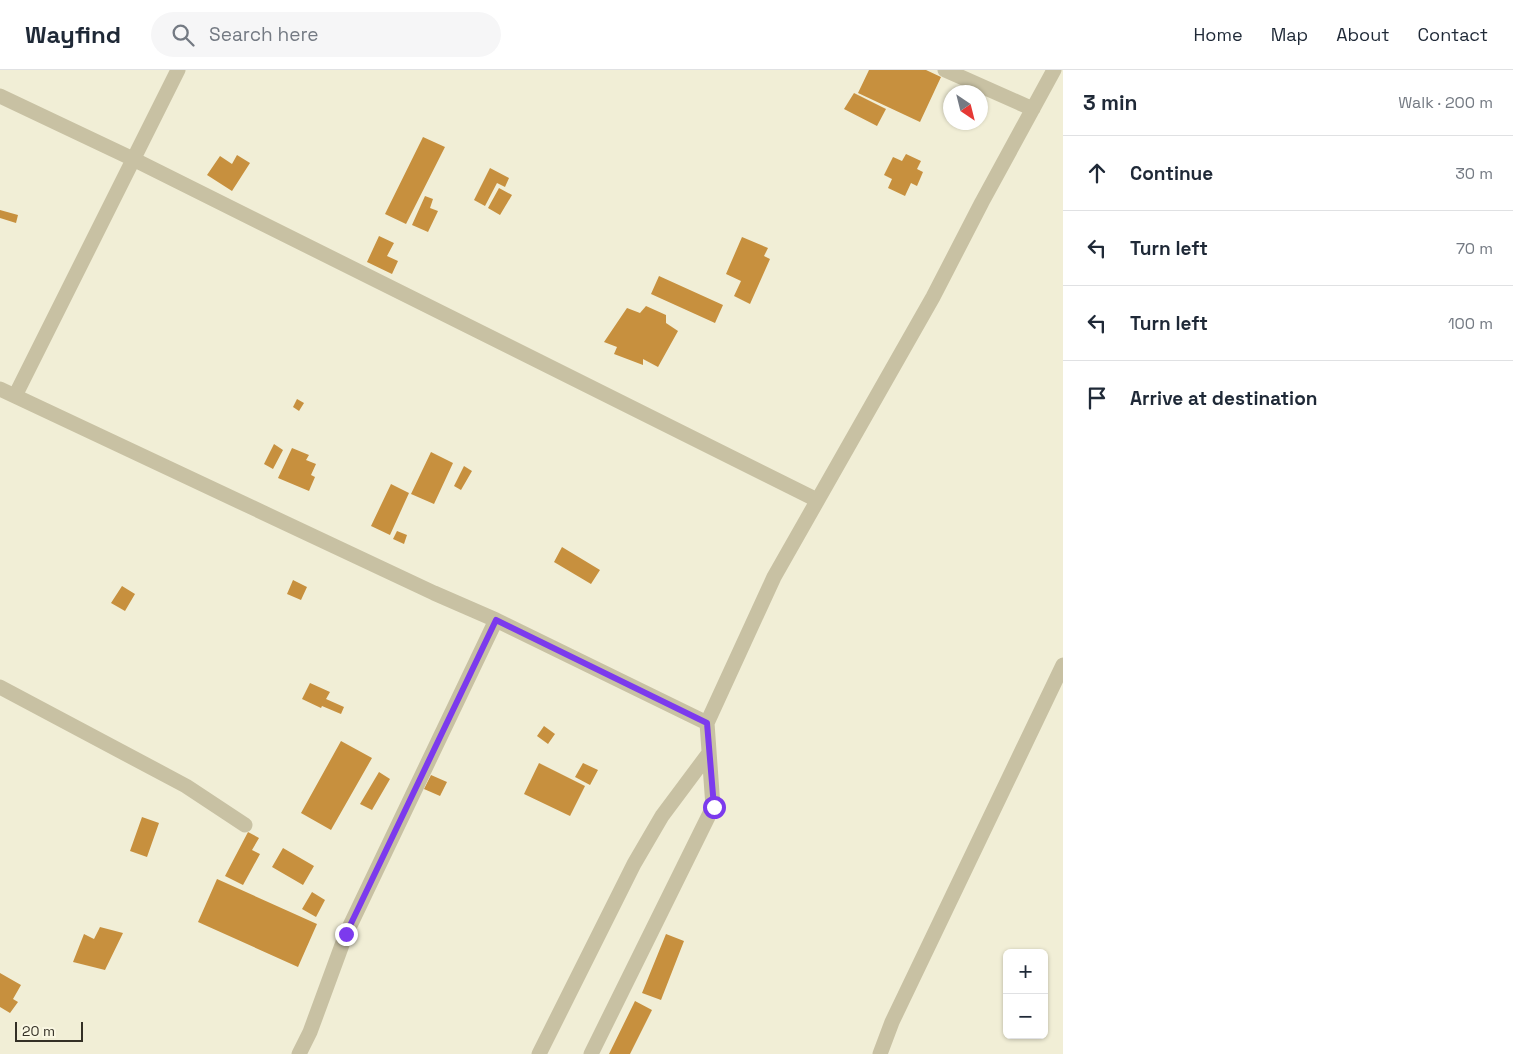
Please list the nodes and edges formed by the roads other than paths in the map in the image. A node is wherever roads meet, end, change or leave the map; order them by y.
1 (178, 70) edge
2 (946, 70) edge
3 (1054, 70) edge
4 (0, 96) edge
5 (1033, 109) junction
6 (133, 159) junction
7 (0, 389) edge
8 (15, 396) junction
9 (817, 500) junction
10 (496, 620) junction
11 (1063, 665) edge
12 (0, 687) edge
13 (707, 723) junction
14 (709, 753) junction
15 (245, 825) dead end
16 (299, 1054) edge
17 (539, 1054) edge
18 (590, 1054) edge
19 (880, 1054) edge

1 - 6 street
2 - 5 street
3 - 5 street
4 - 6 street
5 - 9 street
6 - 8 street
6 - 9 street
7 - 8 street
8 - 10 street
9 - 13 street
10 - 13 street
10 - 16 street
11 - 19 street
12 - 15 street
13 - 14 street
14 - 17 street
14 - 18 street

